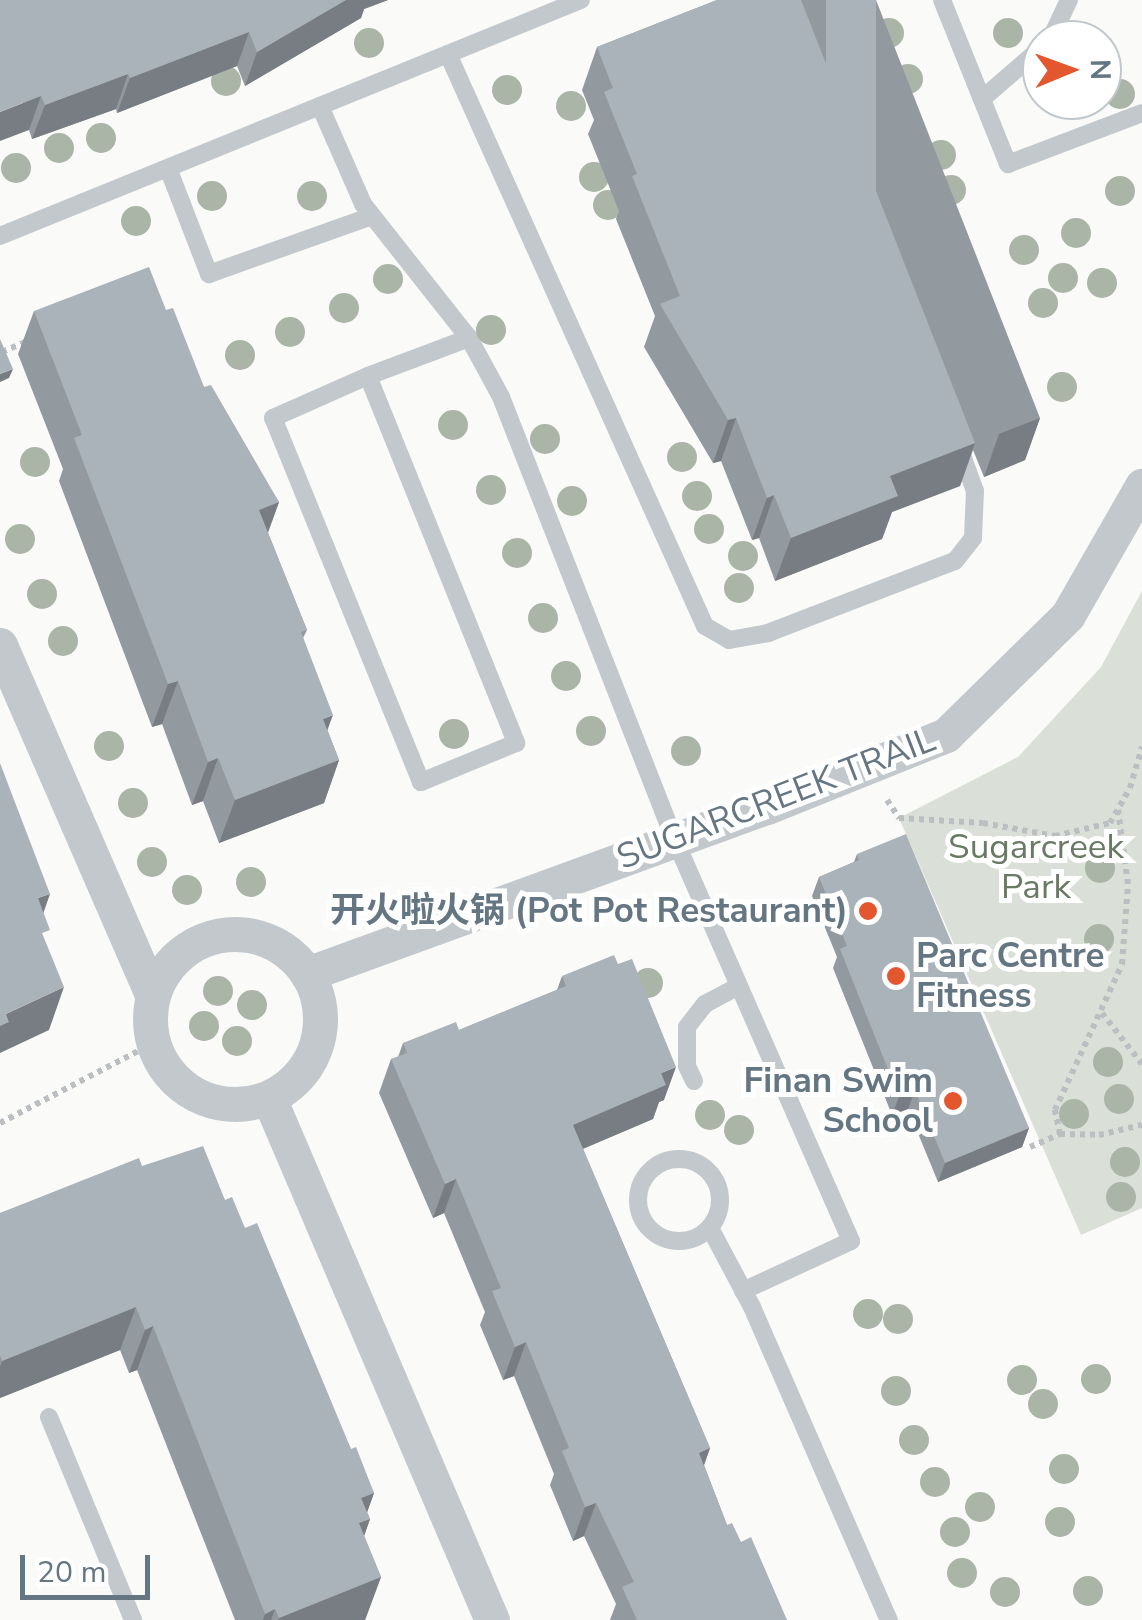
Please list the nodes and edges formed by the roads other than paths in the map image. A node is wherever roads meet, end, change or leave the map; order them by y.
1 (582, 0) edge
2 (942, 0) edge
3 (550, 6) edge
4 (448, 54) junction
5 (1022, 64) edge
6 (982, 99) junction
7 (320, 106) junction
8 (1142, 113) edge
9 (168, 168) junction
10 (372, 216) junction
11 (0, 236) edge
12 (469, 338) junction
13 (368, 376) junction
14 (948, 420) edge
15 (1142, 486) edge
16 (0, 645) edge
17 (675, 840) junction
18 (307, 974) junction
19 (739, 986) junction
20 (152, 995) junction
21 (694, 1081) dead end
22 (269, 1098) junction
23 (710, 1228) junction
24 (743, 1291) junction
25 (49, 1417) dead end
26 (134, 1620) edge
27 (492, 1620) edge
28 (889, 1620) edge

1 - 3 lane
2 - 6 lane
3 - 4 lane
4 - 7 lane
4 - 14 lane
5 - 6 lane
6 - 8 lane
7 - 9 lane
7 - 10 lane
9 - 10 lane
9 - 11 lane
10 - 12 lane
12 - 13 lane
12 - 17 lane
13 - 13 lane
15 - 17 street, SUGARCREEK TRAIL
16 - 20 street
17 - 18 street, SUGARCREEK TRAIL
17 - 19 lane
18 - 20 street
18 - 22 street
19 - 21 lane
19 - 24 lane
20 - 22 street
22 - 27 street
23 - 23 lane
23 - 24 lane
24 - 28 lane
25 - 26 lane

